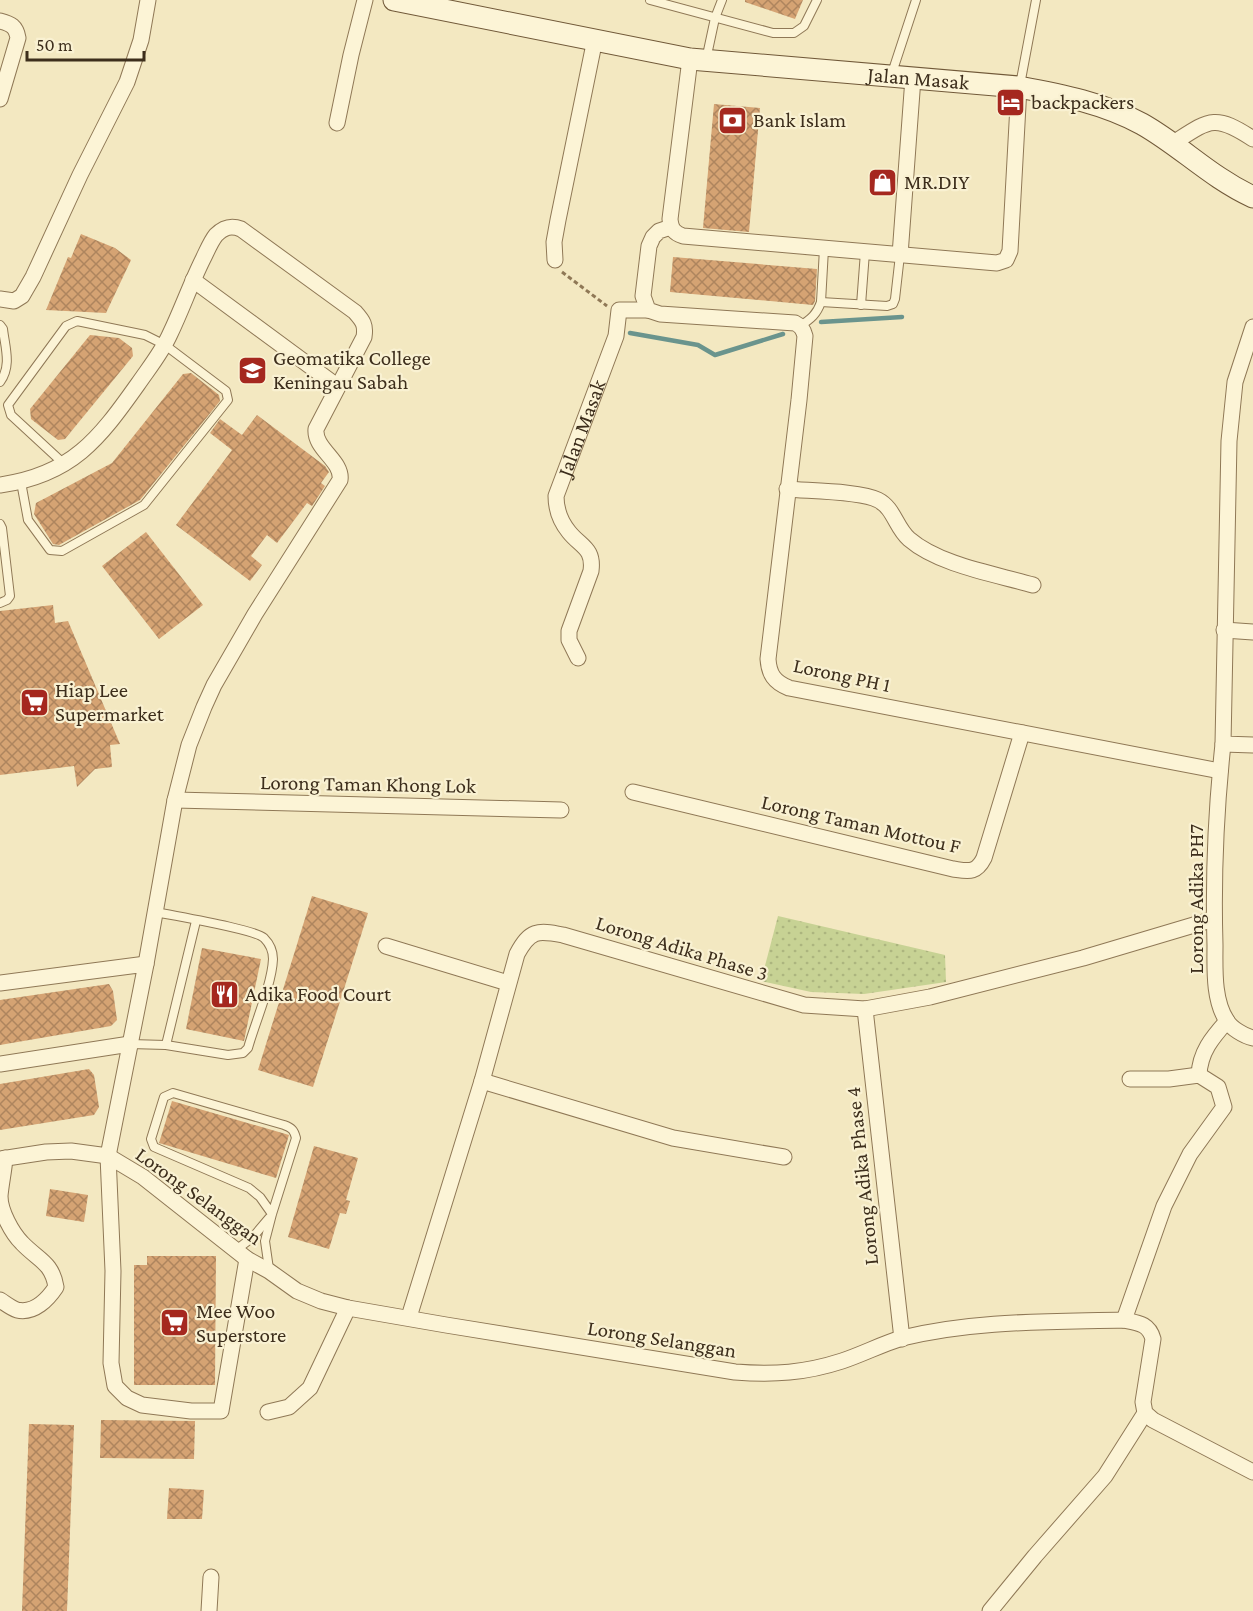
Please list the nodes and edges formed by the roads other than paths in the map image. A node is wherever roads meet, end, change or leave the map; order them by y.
1 (148, 0) edge
2 (365, 0) edge
3 (394, 0) edge
4 (650, 0) edge
5 (722, 0) edge
6 (817, 0) edge
7 (916, 0) edge
8 (1036, 0) edge
9 (715, 18) junction
10 (0, 21) edge
11 (595, 39) junction
12 (698, 60) junction
13 (891, 77) junction
14 (913, 78) junction
15 (1019, 87) junction
16 (0, 99) edge
17 (337, 123) dead end
18 (1253, 139) edge
19 (1172, 144) junction
20 (1253, 197) edge
21 (671, 227) junction
22 (824, 249) junction
23 (865, 252) junction
24 (900, 255) junction
25 (555, 260) road end
26 (193, 280) junction
27 (0, 299) edge
28 (820, 302) junction
29 (861, 305) junction
30 (648, 310) junction
31 (0, 325) edge
32 (801, 326) junction
33 (1253, 327) edge
34 (165, 345) junction
35 (0, 382) edge
36 (338, 386) junction
37 (63, 464) junction
38 (21, 482) junction
39 (0, 485) edge
40 (787, 489) junction
41 (0, 524) edge
42 (3, 562) edge
43 (1033, 585) dead end
44 (0, 603) edge
45 (1224, 630) junction
46 (1253, 632) edge
47 (578, 658) dead end
48 (1022, 734) junction
49 (1223, 744) junction
50 (1253, 745) edge
51 (1220, 771) junction
52 (633, 792) dead end
53 (175, 800) junction
54 (561, 810) dead end
55 (156, 912) junction
56 (1214, 919) junction
57 (196, 921) junction
58 (386, 946) dead end
59 (146, 964) junction
60 (508, 983) junction
61 (0, 984) edge
62 (865, 1009) junction
63 (1227, 1021) junction
64 (1253, 1038) edge
65 (130, 1044) junction
66 (166, 1045) junction
67 (0, 1064) edge
68 (1199, 1075) junction
69 (1130, 1079) dead end
70 (482, 1081) junction
71 (108, 1156) junction
72 (784, 1157) dead end
73 (3, 1159) edge
74 (272, 1214) junction
75 (241, 1255) junction
76 (269, 1271) junction
77 (0, 1300) edge
78 (348, 1308) junction
79 (409, 1317) junction
80 (1124, 1320) junction
81 (902, 1339) junction
82 (268, 1412) dead end
83 (1145, 1413) junction
84 (1253, 1472) edge
85 (211, 1577) dead end
86 (209, 1611) edge
87 (990, 1611) edge

1 - 27 street
2 - 17 street
3 - 11 street, Jalan Masak
4 - 9 lane
5 - 9 lane
6 - 9 lane
7 - 13 lane
8 - 15 lane
9 - 12 lane
10 - 16 street
11 - 12 street, Jalan Masak
11 - 25 street
12 - 13 street, Jalan Masak
12 - 21 street
13 - 14 street, Jalan Masak
14 - 15 street, Jalan Masak
14 - 24 street
15 - 19 street, Jalan Masak
15 - 24 street
18 - 19 street
19 - 20 street, Jalan Masak
21 - 22 street
21 - 30 street
22 - 23 street
22 - 28 lane
23 - 24 street
23 - 29 lane
24 - 29 lane
26 - 34 street
26 - 36 street
26 - 36 street
28 - 29 lane
28 - 32 lane
30 - 32 street
30 - 47 street, Jalan Masak
31 - 35 lane
32 - 40 street, Lorong PH 1
33 - 45 street, Lorong Adika PH7
34 - 37 street
34 - 37 lane
34 - 38 lane
36 - 53 street
37 - 38 street
38 - 39 street
40 - 43 street
40 - 48 street, Lorong PH 1
41 - 42 lane
42 - 44 lane
45 - 46 street
45 - 49 street, Lorong Adika PH7
48 - 51 street, Lorong PH 1
48 - 52 street, Lorong Taman Mottou F
49 - 50 street
49 - 51 street, Lorong Adika PH7
51 - 56 street, Lorong Adika PH7
53 - 54 street, Lorong Taman Khong Lok
53 - 55 street
55 - 57 lane
55 - 59 street
56 - 62 street, Lorong Adika Phase 3
56 - 63 street, Lorong Adika PH7
57 - 66 lane
57 - 66 lane
58 - 60 street
59 - 61 street
59 - 65 street
60 - 62 street, Lorong Adika Phase 3
60 - 70 street, Lorong Adika Phase 3
62 - 81 street, Lorong Adika Phase 4
63 - 64 street
63 - 68 street
65 - 66 lane
65 - 67 street
65 - 71 street
68 - 69 street
68 - 80 street
70 - 72 street
70 - 79 street, Lorong Adika Phase 3
71 - 73 street, Lorong Selanggan
71 - 75 street, Lorong Selanggan
71 - 75 street
73 - 77 street
74 - 74 lane
74 - 75 lane
74 - 76 lane
75 - 76 street, Lorong Selanggan
76 - 78 street, Lorong Selanggan
78 - 79 street, Lorong Selanggan
78 - 82 street
79 - 81 street, Lorong Selanggan
80 - 81 street, Lorong Selanggan
80 - 83 street, Lorong Selanggan
83 - 84 street
83 - 87 street
85 - 86 street

